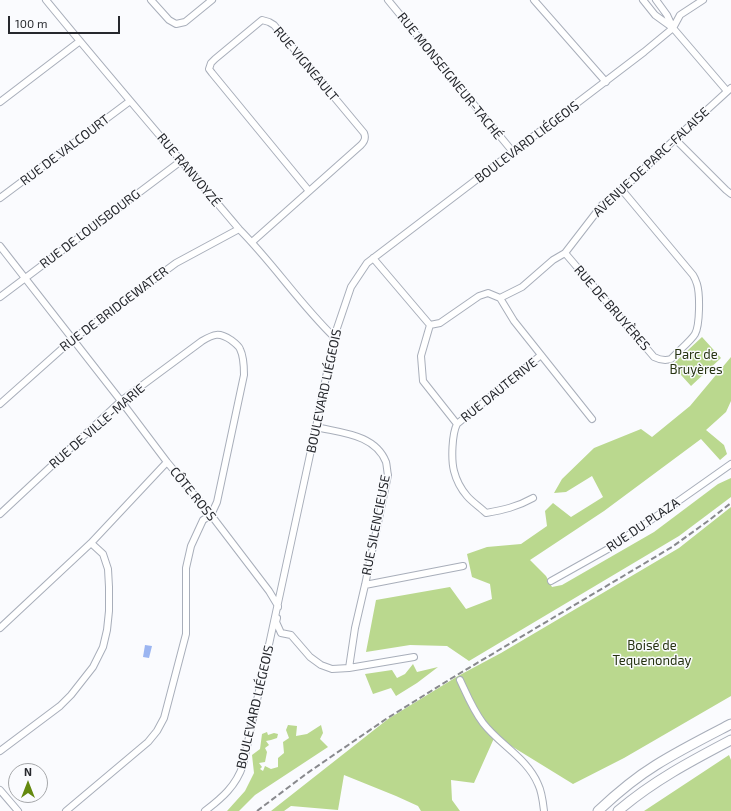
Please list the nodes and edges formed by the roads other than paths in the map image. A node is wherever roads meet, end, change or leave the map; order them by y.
1 (46, 0) edge
2 (152, 0) edge
3 (212, 0) edge
4 (388, 0) edge
5 (534, 0) edge
6 (643, 0) edge
7 (656, 0) edge
8 (703, 0) edge
9 (673, 28) junction
10 (80, 41) junction
11 (606, 82) junction
12 (729, 90) edge
13 (130, 101) junction
14 (0, 102) edge
15 (675, 139) junction
16 (513, 152) junction
17 (181, 161) junction
18 (622, 190) junction
19 (309, 191) junction
20 (731, 194) edge
21 (0, 198) edge
22 (239, 229) junction
23 (252, 242) junction
24 (0, 246) edge
25 (565, 254) junction
26 (373, 258) junction
27 (26, 277) junction
28 (0, 297) edge
29 (500, 298) junction
30 (430, 325) junction
31 (334, 337) junction
32 (73, 339) junction
33 (541, 355) junction
34 (121, 401) junction
35 (0, 404) edge
36 (592, 419) dead end
37 (457, 424) junction
38 (316, 427) junction
39 (167, 462) junction
40 (731, 464) edge
41 (533, 498) dead end
42 (1, 512) edge
43 (211, 515) junction
44 (91, 543) junction
45 (463, 566) dead end
46 (551, 581) dead end
47 (365, 585) junction
48 (278, 606) junction
49 (0, 628) edge
50 (414, 658) dead end
51 (349, 668) junction
52 (460, 680) dead end
53 (731, 724) edge
54 (731, 740) edge
55 (0, 751) edge
56 (0, 790) edge
57 (18, 811) edge
58 (66, 811) edge
59 (205, 811) edge
60 (544, 811) edge
61 (598, 811) edge
62 (618, 811) edge

1 - 10 street, RUE RANVOYZÉ
2 - 3 street
4 - 16 street, RUE MONSEIGNEUR-TACHÉ
5 - 11 street
6 - 9 street
7 - 9 street
8 - 9 street, BOULEVARD LIÉGEOIS
9 - 11 street, BOULEVARD LIÉGEOIS
9 - 12 street
10 - 13 street, RUE RANVOYZÉ
10 - 14 street
11 - 16 street, BOULEVARD LIÉGEOIS
12 - 15 street, AVENUE DE PARC-FALAISE
13 - 17 street, RUE RANVOYZÉ
13 - 21 street, RUE DE VALCOURT
15 - 18 street, AVENUE DE PARC-FALAISE
15 - 20 street
16 - 26 street, BOULEVARD LIÉGEOIS
17 - 22 street, RUE RANVOYZÉ
17 - 27 street, RUE DE LOUISBOURG
18 - 25 street, AVENUE DE PARC-FALAISE
18 - 25 street, RUE DE BRUYÈRES
19 - 19 street, RUE VIGNEAULT
19 - 23 street, RUE VIGNEAULT
22 - 23 street, RUE RANVOYZÉ
22 - 32 street, RUE DE BRIDGEWATER
23 - 31 street, RUE RANVOYZÉ
24 - 27 street, CÔTE ROSS
25 - 29 street, AVENUE DE PARC-FALAISE
26 - 30 street
26 - 31 street, BOULEVARD LIÉGEOIS
27 - 28 street, RUE DE LOUISBOURG
27 - 32 street, CÔTE ROSS
29 - 30 street
29 - 33 street
30 - 37 street
31 - 38 street, BOULEVARD LIÉGEOIS
32 - 34 street, CÔTE ROSS
32 - 35 street, RUE DE BRIDGEWATER
33 - 36 street
33 - 37 street, RUE DAUTERIVE
34 - 39 street, CÔTE ROSS
34 - 42 street, RUE DE VILLE-MARIE
34 - 43 street, RUE DE VILLE-MARIE
37 - 41 street
38 - 47 street, RUE SILENCIEUSE
38 - 48 street, BOULEVARD LIÉGEOIS
39 - 43 street, CÔTE ROSS
39 - 44 street
40 - 46 street, RUE DU PLAZA
43 - 48 street, CÔTE ROSS
43 - 58 street
44 - 49 street
44 - 55 street
45 - 47 street
47 - 51 street, RUE SILENCIEUSE
48 - 51 street
48 - 59 street, BOULEVARD LIÉGEOIS
50 - 51 street
52 - 60 street
53 - 61 main road
54 - 62 main road
56 - 57 street

